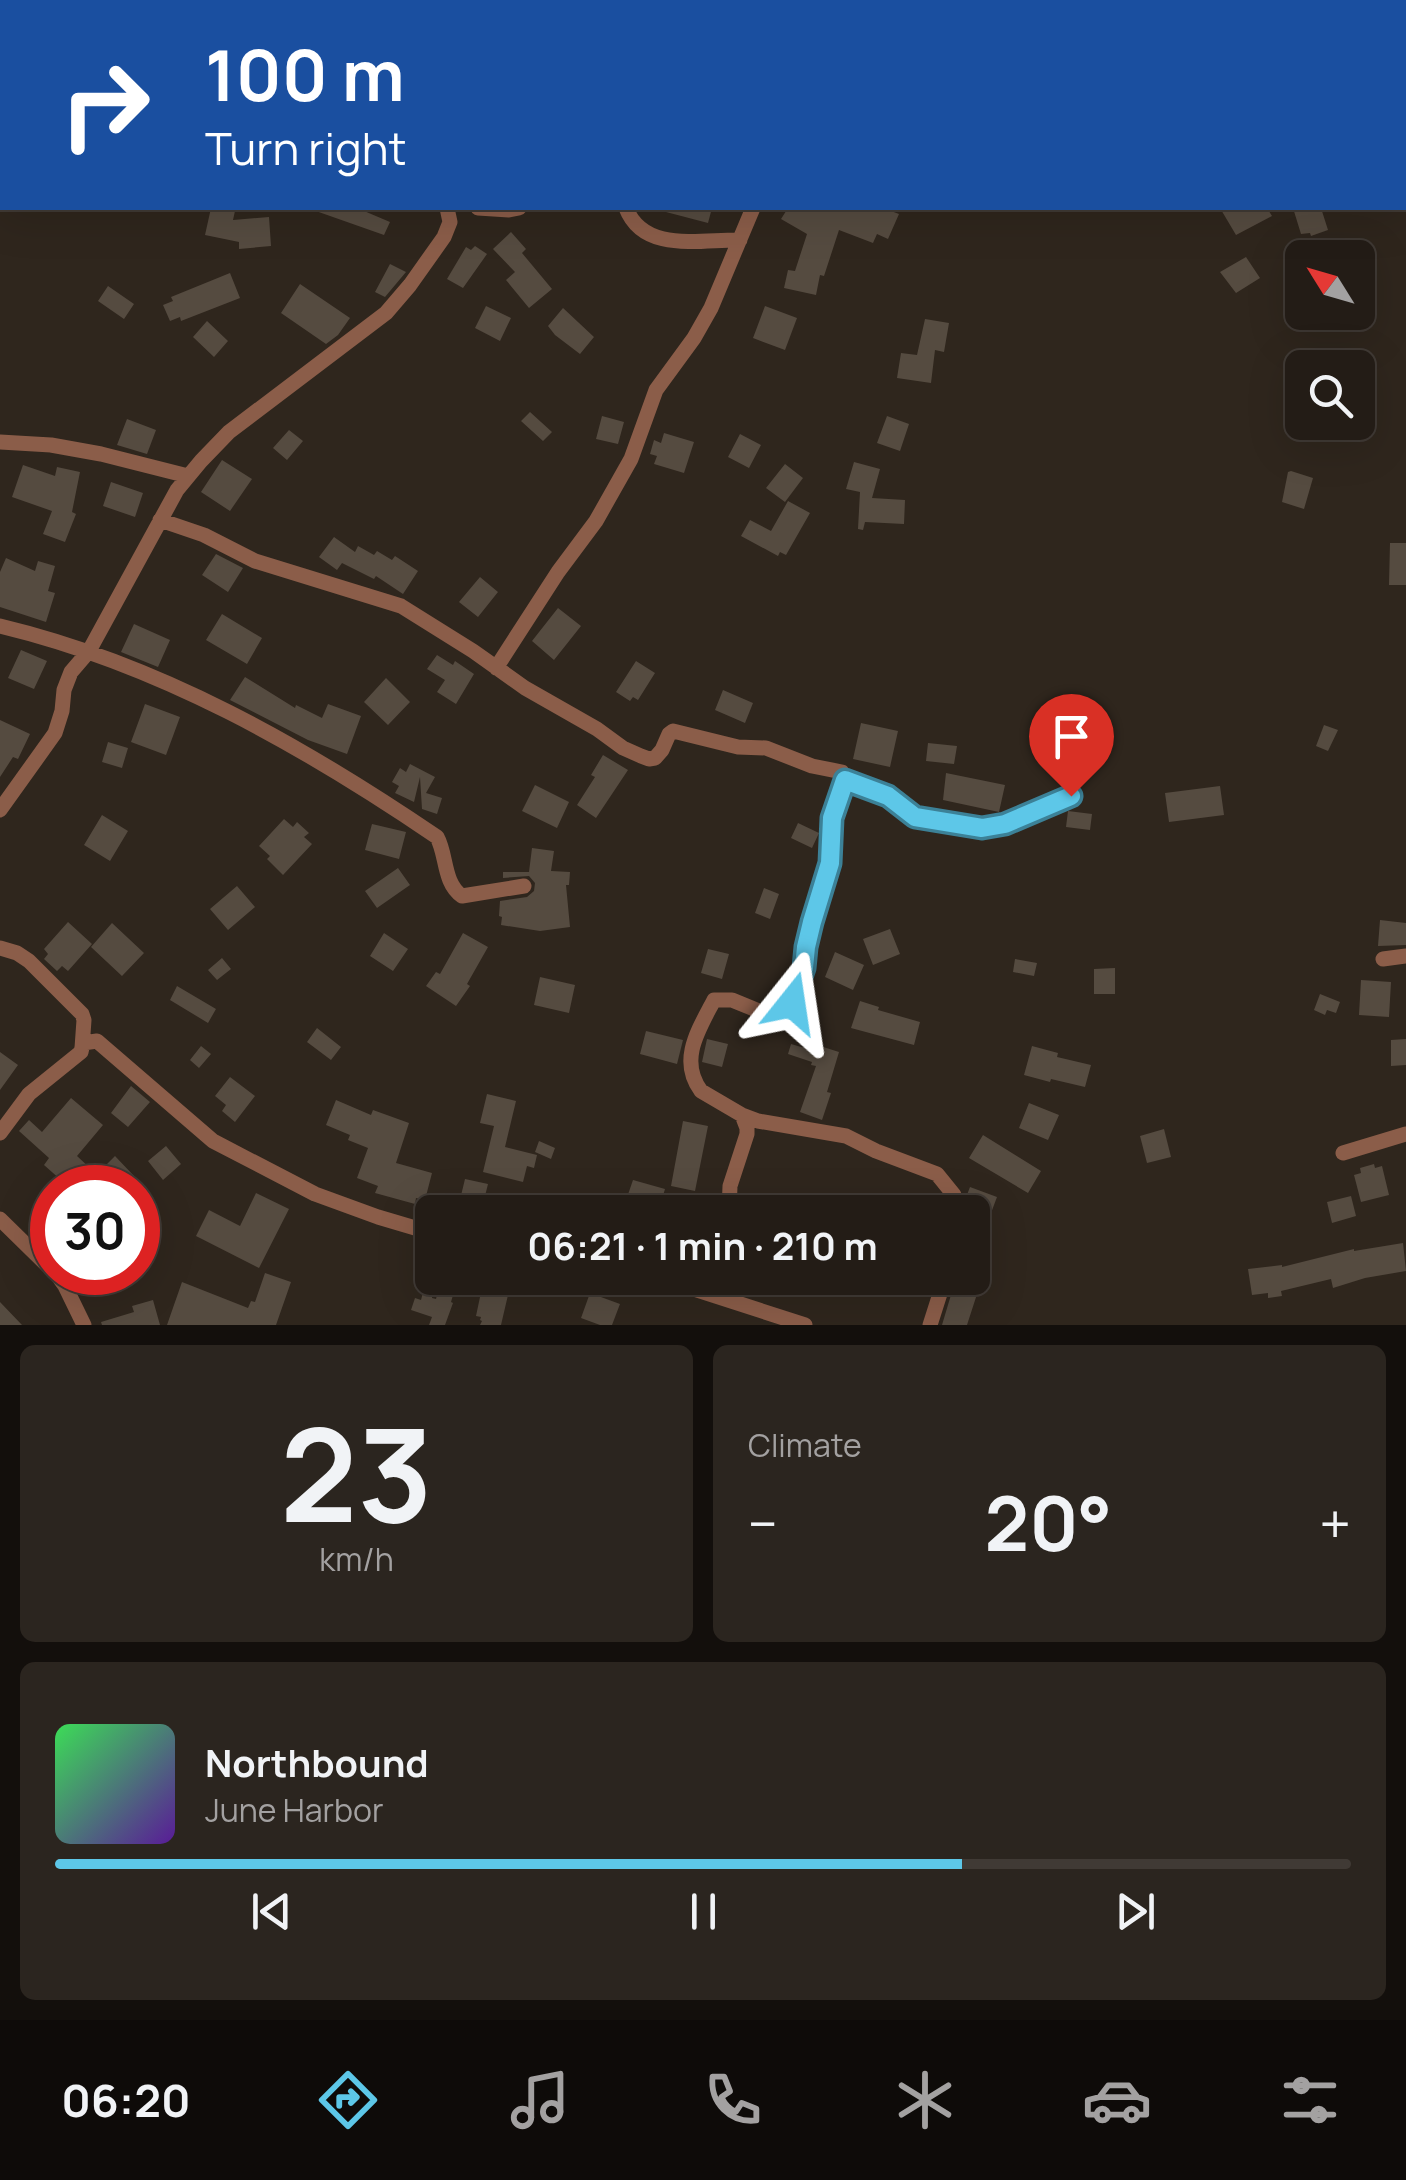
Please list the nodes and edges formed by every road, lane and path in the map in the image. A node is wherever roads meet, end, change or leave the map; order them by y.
1 (448, 210) edge
2 (627, 210) edge
3 (752, 210) edge
4 (740, 240) junction
5 (0, 442) edge
6 (188, 476) junction
7 (160, 520) junction
8 (0, 626) edge
9 (88, 651) junction
10 (496, 668) junction
11 (845, 780) junction
12 (1071, 796) dead end
13 (0, 810) edge
14 (524, 886) dead end
15 (0, 948) edge
16 (1406, 956) edge
17 (1382, 959) dead end
18 (81, 1052) junction
19 (742, 1115) junction
20 (771, 1123) junction
21 (0, 1134) edge
22 (1406, 1134) edge
23 (744, 1150) junction
24 (1343, 1153) dead end
25 (730, 1195) edge
26 (954, 1195) edge
27 (0, 1220) edge
28 (415, 1228) edge
29 (30, 1248) edge
30 (69, 1295) edge
31 (714, 1295) edge
32 (940, 1295) edge
33 (84, 1325) edge
34 (805, 1325) edge
35 (930, 1325) edge

1 - 6 street
2 - 4 street
3 - 4 street
4 - 10 street
5 - 6 street
6 - 7 street
7 - 9 street
7 - 10 street
8 - 9 street
9 - 13 street
9 - 14 street
10 - 11 street
11 - 12 street
11 - 19 street
15 - 18 street
16 - 17 street
18 - 21 street
18 - 28 street
19 - 20 street
19 - 23 street
20 - 23 street
20 - 26 street
22 - 24 street
23 - 25 street
27 - 29 street
30 - 33 street
31 - 34 street
32 - 35 street

